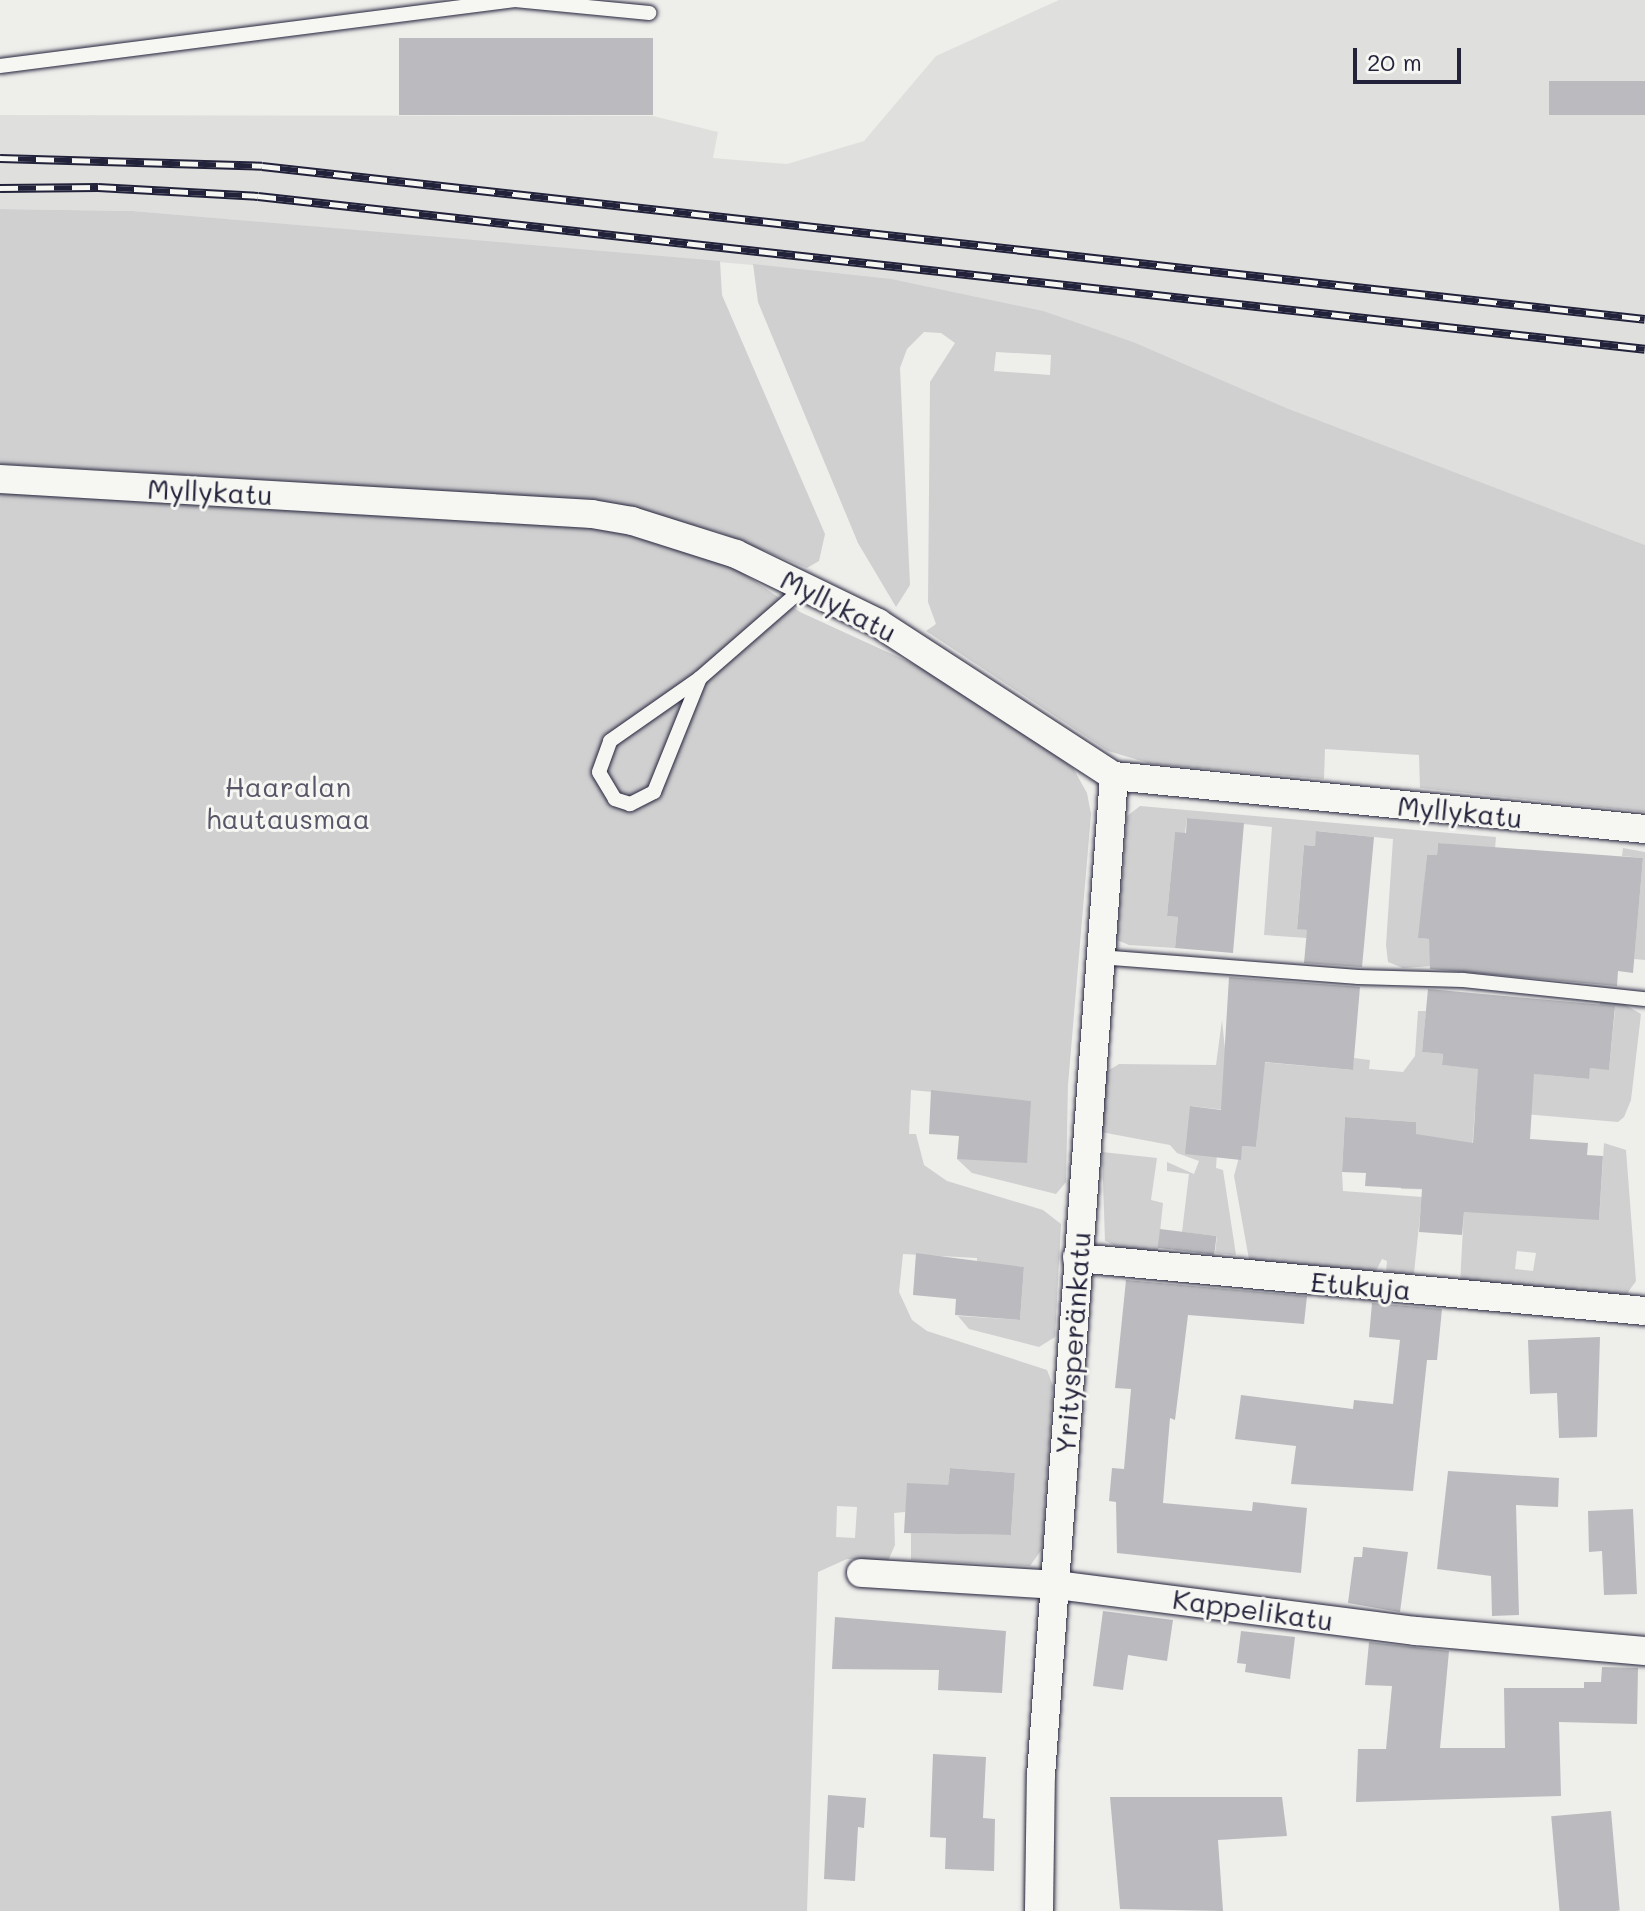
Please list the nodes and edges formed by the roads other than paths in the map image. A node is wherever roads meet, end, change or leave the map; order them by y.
1 (649, 13) dead end
2 (0, 66) edge
3 (0, 479) edge
4 (807, 586) junction
5 (700, 678) junction
6 (1114, 776) junction
7 (1645, 829) edge
8 (1099, 957) junction
9 (1645, 999) edge
10 (1077, 1258) junction
11 (1645, 1311) edge
12 (861, 1573) dead end
13 (1056, 1585) junction
14 (1645, 1651) edge
15 (1039, 1911) edge

1 - 2 lane
3 - 4 street, Myllykatu
4 - 5 lane
4 - 6 street, Myllykatu
5 - 5 lane
6 - 7 street, Myllykatu
6 - 8 street, Yritysperänkatu
8 - 9 lane
8 - 10 street, Yritysperänkatu
10 - 11 street, Etukuja
10 - 13 street, Yritysperänkatu
12 - 13 street, Kappelikatu
13 - 14 street, Kappelikatu
13 - 15 street, Yritysperänkatu

